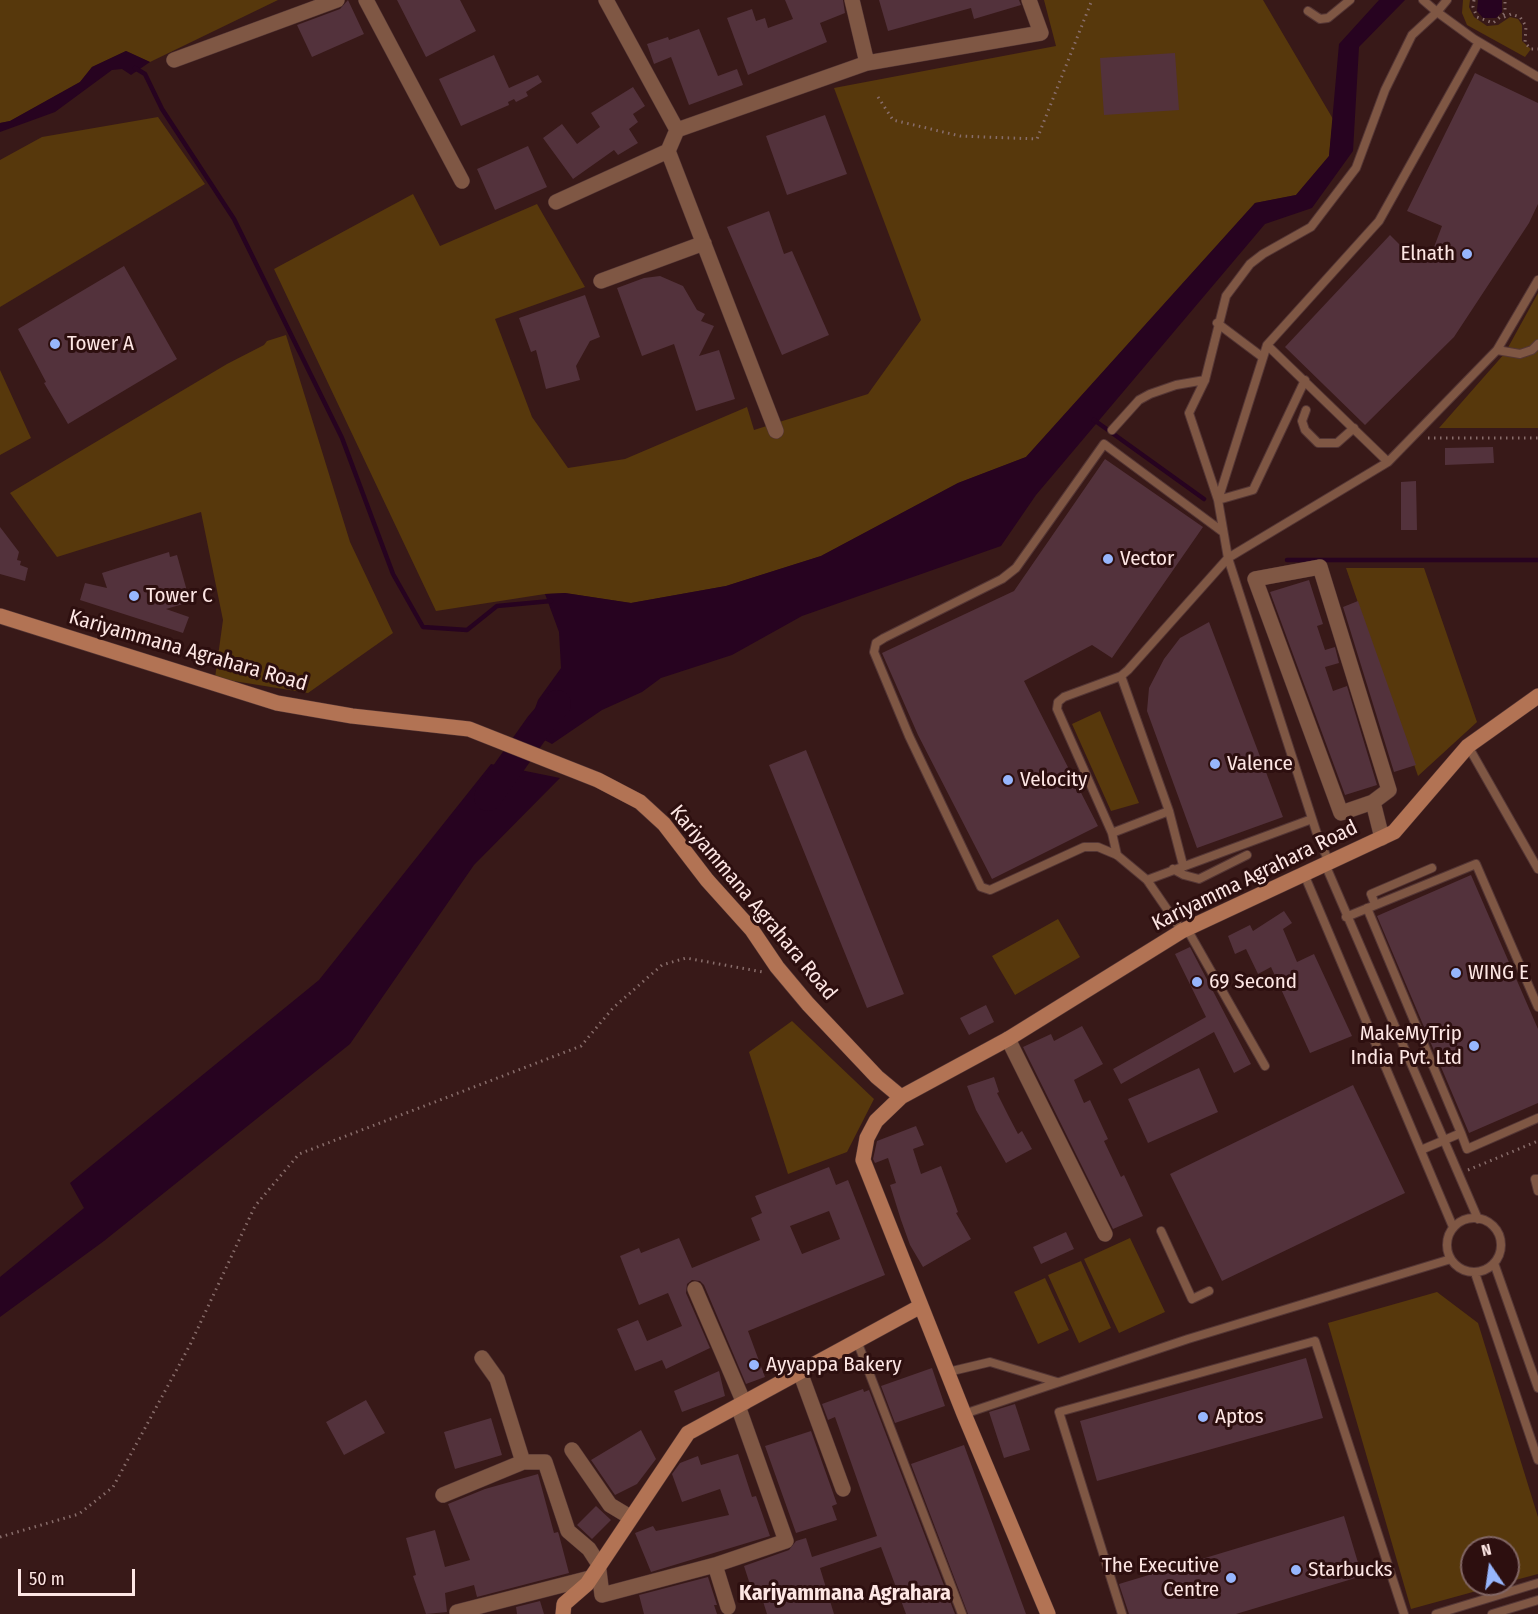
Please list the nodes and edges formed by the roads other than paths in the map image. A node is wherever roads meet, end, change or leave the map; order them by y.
1 (337, 0) edge
2 (366, 0) edge
3 (606, 0) edge
4 (852, 0) edge
5 (1029, 0) edge
6 (1350, 0) edge
7 (1423, 0) edge
8 (1448, 0) edge
9 (1308, 11) dead end
10 (1437, 12) junction
11 (1479, 42) junction
12 (174, 60) dead end
13 (867, 63) junction
14 (1538, 77) edge
15 (677, 130) junction
16 (668, 151) junction
17 (462, 181) dead end
18 (556, 202) dead end
19 (704, 243) junction
20 (1538, 280) edge
21 (601, 281) dead end
22 (1217, 323) junction
23 (1538, 344) edge
24 (1267, 345) junction
25 (1497, 350) junction
26 (1261, 356) junction
27 (1205, 380) junction
28 (1305, 380) junction
29 (1306, 410) dead end
30 (1354, 428) junction
31 (1112, 430) dead end
32 (776, 431) dead end
33 (1388, 462) junction
34 (1218, 500) junction
35 (1224, 532) junction
36 (1228, 558) junction
37 (0, 616) edge
38 (1121, 676) junction
39 (1538, 696) edge
40 (1468, 746) junction
41 (1373, 802) junction
42 (1169, 811) junction
43 (1312, 819) junction
44 (1112, 833) junction
45 (1382, 838) junction
46 (1116, 855) junction
47 (1247, 855) dead end
48 (1327, 863) junction
49 (1183, 865) junction
50 (1432, 868) dead end
51 (1173, 869) junction
52 (1538, 869) edge
53 (1304, 874) junction
54 (1148, 880) junction
55 (1371, 906) junction
56 (1346, 916) junction
57 (1185, 930) junction
58 (1538, 1006) edge
59 (1008, 1039) junction
60 (1265, 1066) dead end
61 (901, 1097) junction
62 (1538, 1118) edge
63 (1461, 1133) junction
64 (1445, 1141) junction
65 (1421, 1150) junction
66 (1538, 1179) edge
67 (1538, 1191) edge
68 (1478, 1219) junction
69 (1453, 1227) junction
70 (1161, 1231) dead end
71 (1105, 1234) dead end
72 (1450, 1259) junction
73 (1494, 1263) junction
74 (1475, 1272) junction
75 (695, 1288) dead end
76 (1209, 1291) dead end
77 (921, 1306) junction
78 (858, 1341) junction
79 (482, 1358) dead end
80 (800, 1372) junction
81 (948, 1372) junction
82 (1057, 1382) junction
83 (1538, 1385) edge
84 (741, 1404) junction
85 (964, 1414) junction
86 (572, 1450) dead end
87 (1538, 1460) edge
88 (523, 1462) junction
89 (843, 1489) dead end
90 (443, 1495) dead end
91 (630, 1517) junction
92 (598, 1563) junction
93 (715, 1565) junction
94 (590, 1578) junction
95 (1538, 1583) edge
96 (1538, 1600) edge
97 (728, 1607) dead end
98 (457, 1612) dead end
99 (562, 1614) edge
100 (962, 1614) edge
101 (1048, 1614) edge
102 (1122, 1614) edge
103 (1404, 1614) edge
104 (1436, 1614) edge
105 (1492, 1614) edge

1 - 12 street
2 - 17 street
3 - 15 street
4 - 13 street
5 - 13 street
6 - 9 lane
7 - 10 lane
8 - 10 lane
10 - 11 lane
10 - 22 lane
11 - 14 lane
11 - 24 lane
13 - 15 street
15 - 16 street
16 - 18 street
16 - 19 street
19 - 21 street
19 - 32 street
20 - 25 lane
22 - 26 lane
22 - 27 lane
23 - 25 lane
24 - 26 lane
24 - 28 lane
25 - 33 lane
26 - 34 lane
27 - 31 lane
27 - 34 lane
28 - 30 lane
28 - 34 lane
29 - 30 lane
30 - 33 lane
33 - 36 lane
34 - 35 lane
35 - 36 lane
35 - 46 lane
36 - 38 lane
36 - 43 lane
37 - 61 street, Kariyammana Agrahara Road
38 - 42 lane
38 - 44 lane
39 - 40 street, Kariyamma Agrahara Road
40 - 45 street, Kariyamma Agrahara Road
40 - 52 lane
41 - 41 street
41 - 45 street
42 - 44 lane
42 - 49 lane
43 - 48 lane
43 - 49 lane
44 - 46 lane
45 - 48 street, Kariyamma Agrahara Road
46 - 54 lane
47 - 51 lane
48 - 53 street, Kariyamma Agrahara Road
48 - 56 lane
49 - 51 lane
50 - 55 lane
51 - 54 lane
53 - 57 street, Kariyamma Agrahara Road
53 - 65 lane
54 - 57 lane
55 - 56 lane
55 - 58 lane
55 - 63 lane
56 - 64 lane
57 - 59 street, Kariyamma Agrahara Road
57 - 60 lane
59 - 61 street, Kariyamma Agrahara Road
59 - 71 street
61 - 77 street, Kariyamma Agrahara Road
62 - 63 lane
63 - 64 lane
64 - 65 lane
64 - 68 lane
65 - 69 lane
66 - 67 lane
68 - 69 lane
68 - 73 lane
69 - 72 lane
70 - 76 lane
72 - 74 lane
72 - 82 lane
73 - 74 lane
73 - 83 lane
74 - 87 lane
75 - 84 street
77 - 78 street
77 - 81 street, Kariyamma Agrahara Road
78 - 80 street
78 - 100 lane
79 - 88 street
80 - 84 street
80 - 89 street
81 - 82 lane
81 - 85 street, Kariyamma Agrahara Road
82 - 85 lane
84 - 91 street
84 - 93 street
85 - 101 street, Kariyamma Agrahara Road
86 - 91 street
88 - 90 street
88 - 92 street
91 - 92 street
92 - 93 street
92 - 94 street
93 - 97 street
94 - 98 street
94 - 99 street
95 - 104 lane
96 - 105 lane
102 - 103 lane

